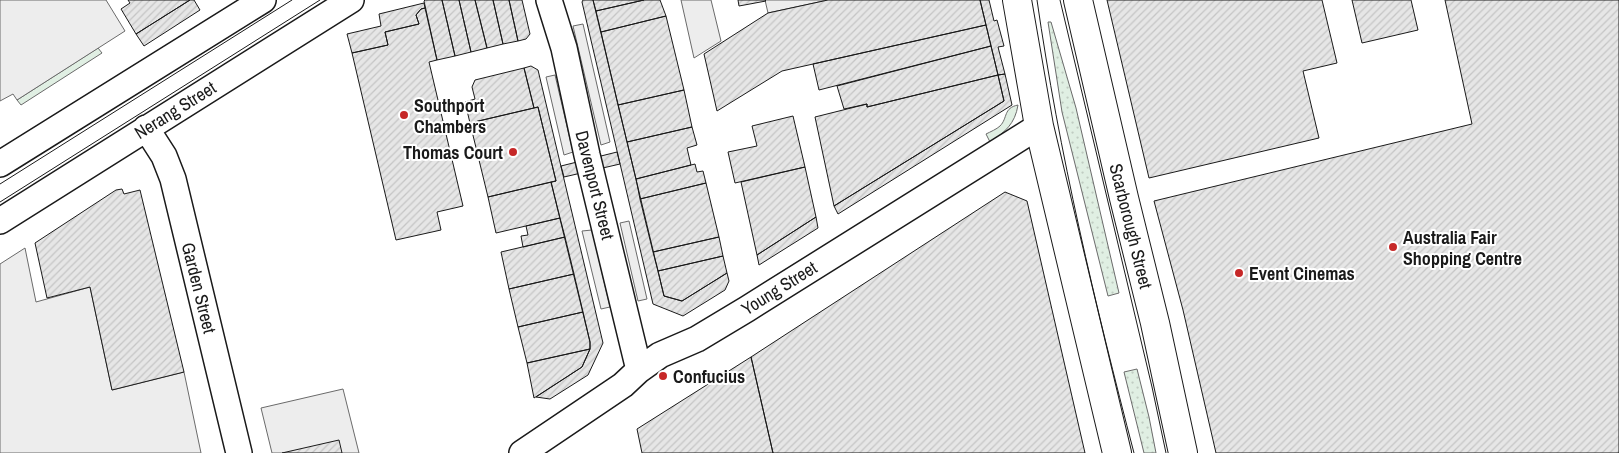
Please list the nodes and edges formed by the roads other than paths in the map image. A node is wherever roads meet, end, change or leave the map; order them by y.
1 (263, 0) edge
2 (351, 0) edge
3 (550, 0) edge
4 (1017, 0) edge
5 (1078, 0) edge
6 (1039, 126) junction
7 (146, 128) junction
8 (0, 164) edge
9 (0, 221) edge
10 (639, 370) junction
11 (239, 453) edge
12 (522, 453) edge
13 (1117, 453) edge
14 (1183, 453) edge

1 - 8 street
2 - 7 street, Nerang Street
3 - 10 street, Davenport Street
4 - 6 main road
5 - 14 main road, Scarborough Street
6 - 10 street, Young Street
6 - 13 main road
7 - 9 street, Nerang Street
7 - 11 street, Garden Street
10 - 12 street, Young Street

